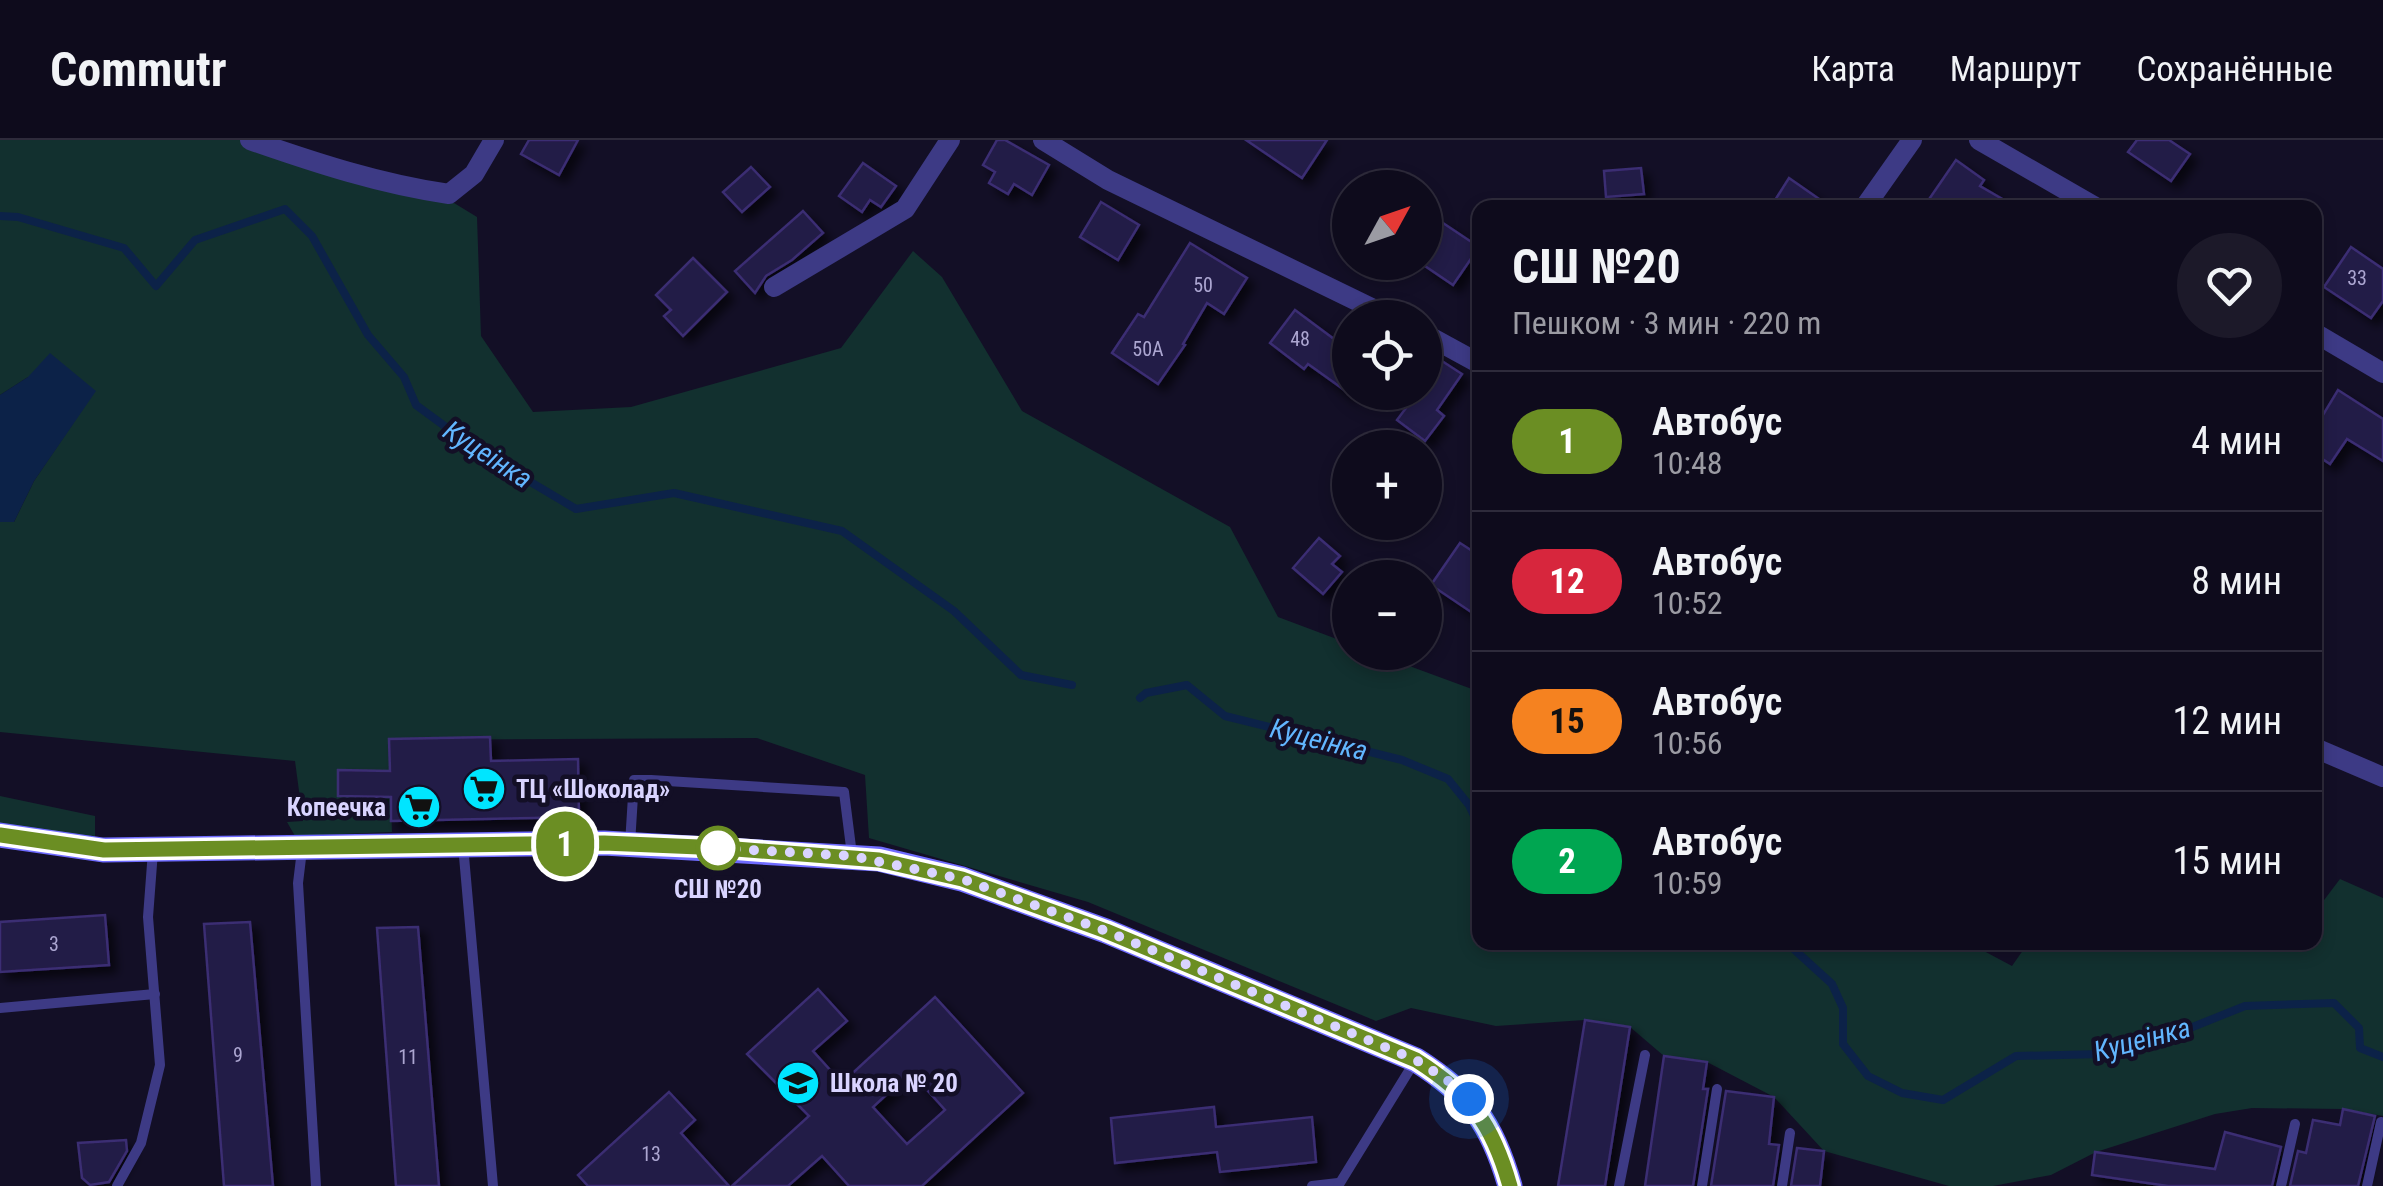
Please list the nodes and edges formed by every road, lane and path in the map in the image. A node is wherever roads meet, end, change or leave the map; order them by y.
1 (250, 140) edge
2 (494, 140) edge
3 (950, 140) edge
4 (1044, 140) edge
5 (1912, 140) edge
6 (1980, 140) edge
7 (1870, 200) edge
8 (2082, 200) edge
9 (774, 287) dead end
10 (1355, 300) edge
11 (2322, 338) edge
12 (1442, 343) edge
13 (1472, 360) edge
14 (2383, 372) edge
15 (2322, 751) edge
16 (2383, 776) edge
17 (0, 835) edge
18 (463, 844) junction
19 (630, 844) junction
20 (153, 850) junction
21 (302, 850) junction
22 (852, 856) junction
23 (154, 994) junction
24 (0, 1008) edge
25 (1645, 1055) dead end
26 (1416, 1060) junction
27 (1717, 1090) dead end
28 (2381, 1122) edge
29 (2296, 1124) dead end
30 (1790, 1133) dead end
31 (1338, 1185) edge
32 (117, 1186) edge
33 (316, 1186) edge
34 (492, 1186) edge
35 (1312, 1186) edge
36 (1510, 1186) edge
37 (1619, 1186) edge
38 (1702, 1186) edge
39 (1782, 1186) edge
40 (2281, 1186) edge
41 (2368, 1186) edge

1 - 2 street
3 - 9 street
4 - 10 street
5 - 7 street
6 - 8 street
11 - 14 street
12 - 13 street
15 - 16 street
17 - 20 street
18 - 19 street
18 - 21 street
18 - 34 lane
19 - 22 street
19 - 22 lane
20 - 21 street
20 - 23 lane
21 - 33 lane
22 - 26 street
23 - 24 lane
23 - 32 lane
25 - 37 lane
26 - 31 lane
26 - 36 street
27 - 38 lane
28 - 41 lane
29 - 40 lane
30 - 39 lane
31 - 35 lane

